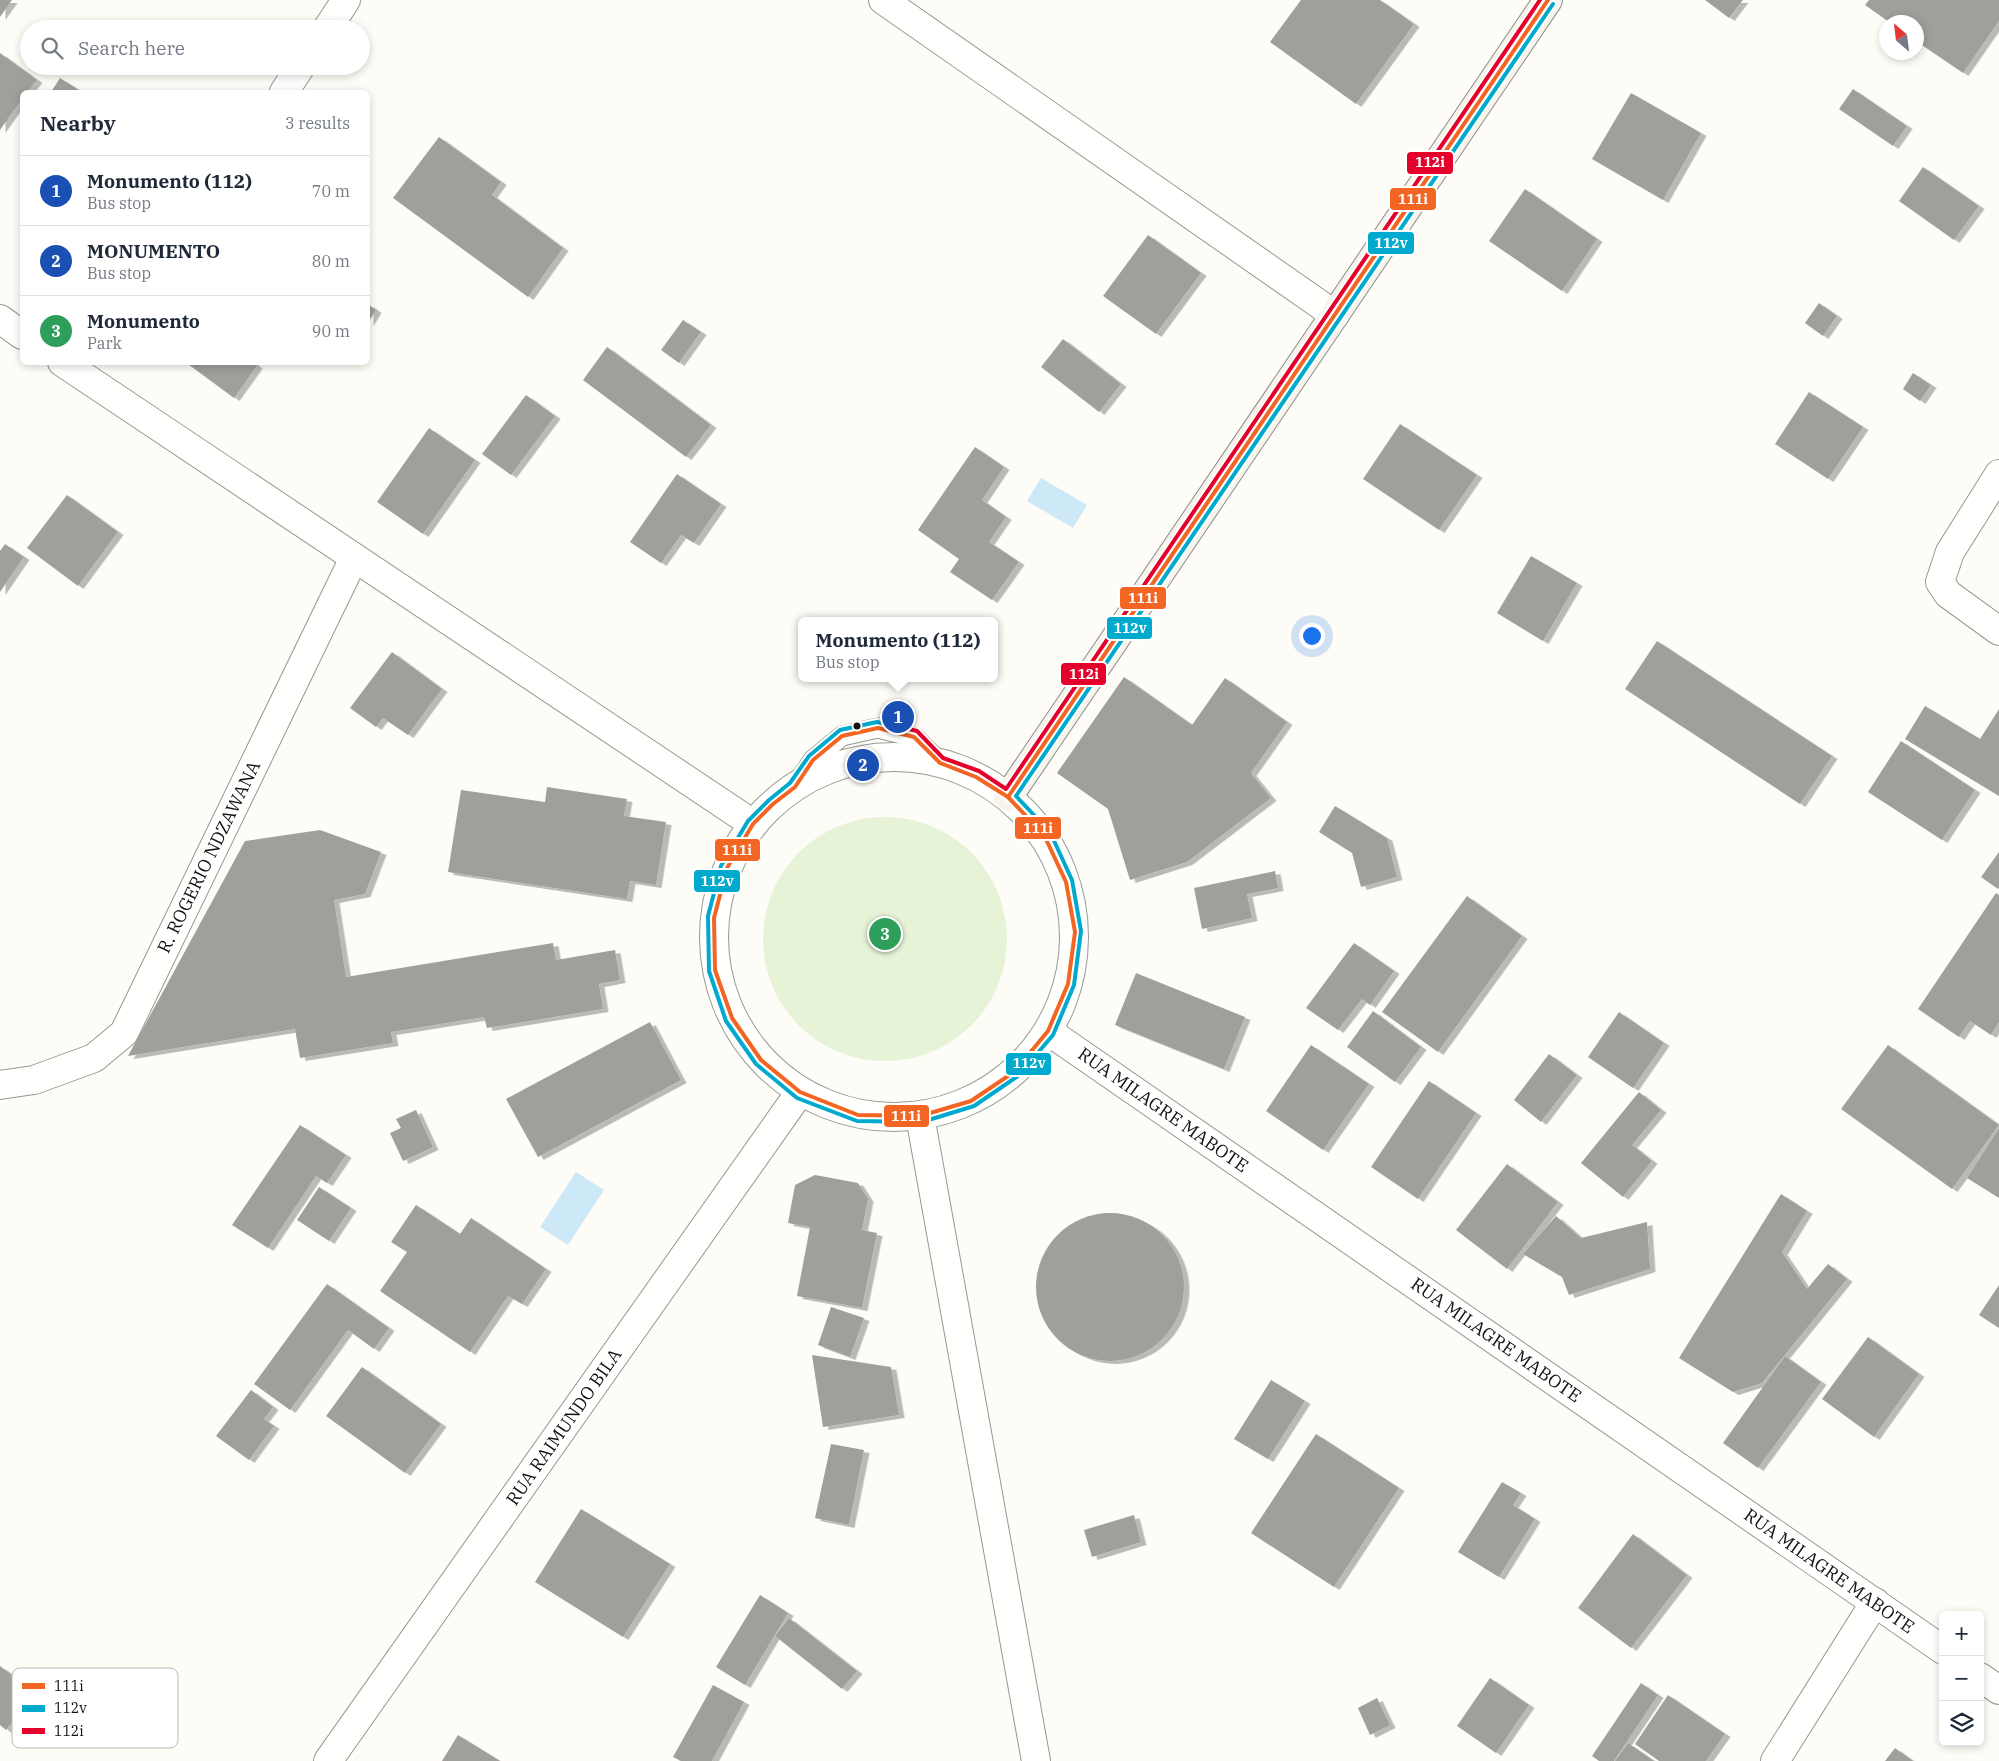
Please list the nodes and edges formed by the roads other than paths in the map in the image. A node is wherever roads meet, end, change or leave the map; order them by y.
1 (346, 0) edge
2 (883, 0) edge
3 (1548, 0) edge
4 (333, 20) edge
5 (295, 75) edge
6 (285, 90) edge
7 (1335, 315) junction
8 (0, 319) edge
9 (20, 334) edge
10 (72, 365) edge
11 (96, 372) edge
12 (1994, 492) edge
13 (354, 558) junction
14 (1999, 631) edge
15 (1008, 797) junction
16 (753, 824) junction
17 (1048, 1031) junction
18 (0, 1085) edge
19 (800, 1092) junction
20 (920, 1116) junction
21 (1875, 1602) junction
22 (1939, 1647) edge
23 (1984, 1680) edge
24 (1999, 1690) edge
25 (328, 1761) edge
26 (1036, 1761) edge
27 (1775, 1761) edge

1 - 4 street
2 - 7 street
3 - 7 street
5 - 6 street
7 - 15 street
8 - 9 street
10 - 11 street
11 - 13 street
12 - 14 street
13 - 16 street
13 - 18 street, R. ROGERIO NDZAWANA
15 - 16 street
15 - 17 street
16 - 19 street
17 - 20 street
17 - 21 street, RUA MILAGRE MABOTE
19 - 20 street
19 - 25 street, RUA RAIMUNDO BILA
20 - 26 street
21 - 22 street, RUA MILAGRE MABOTE
21 - 27 street
23 - 24 street

